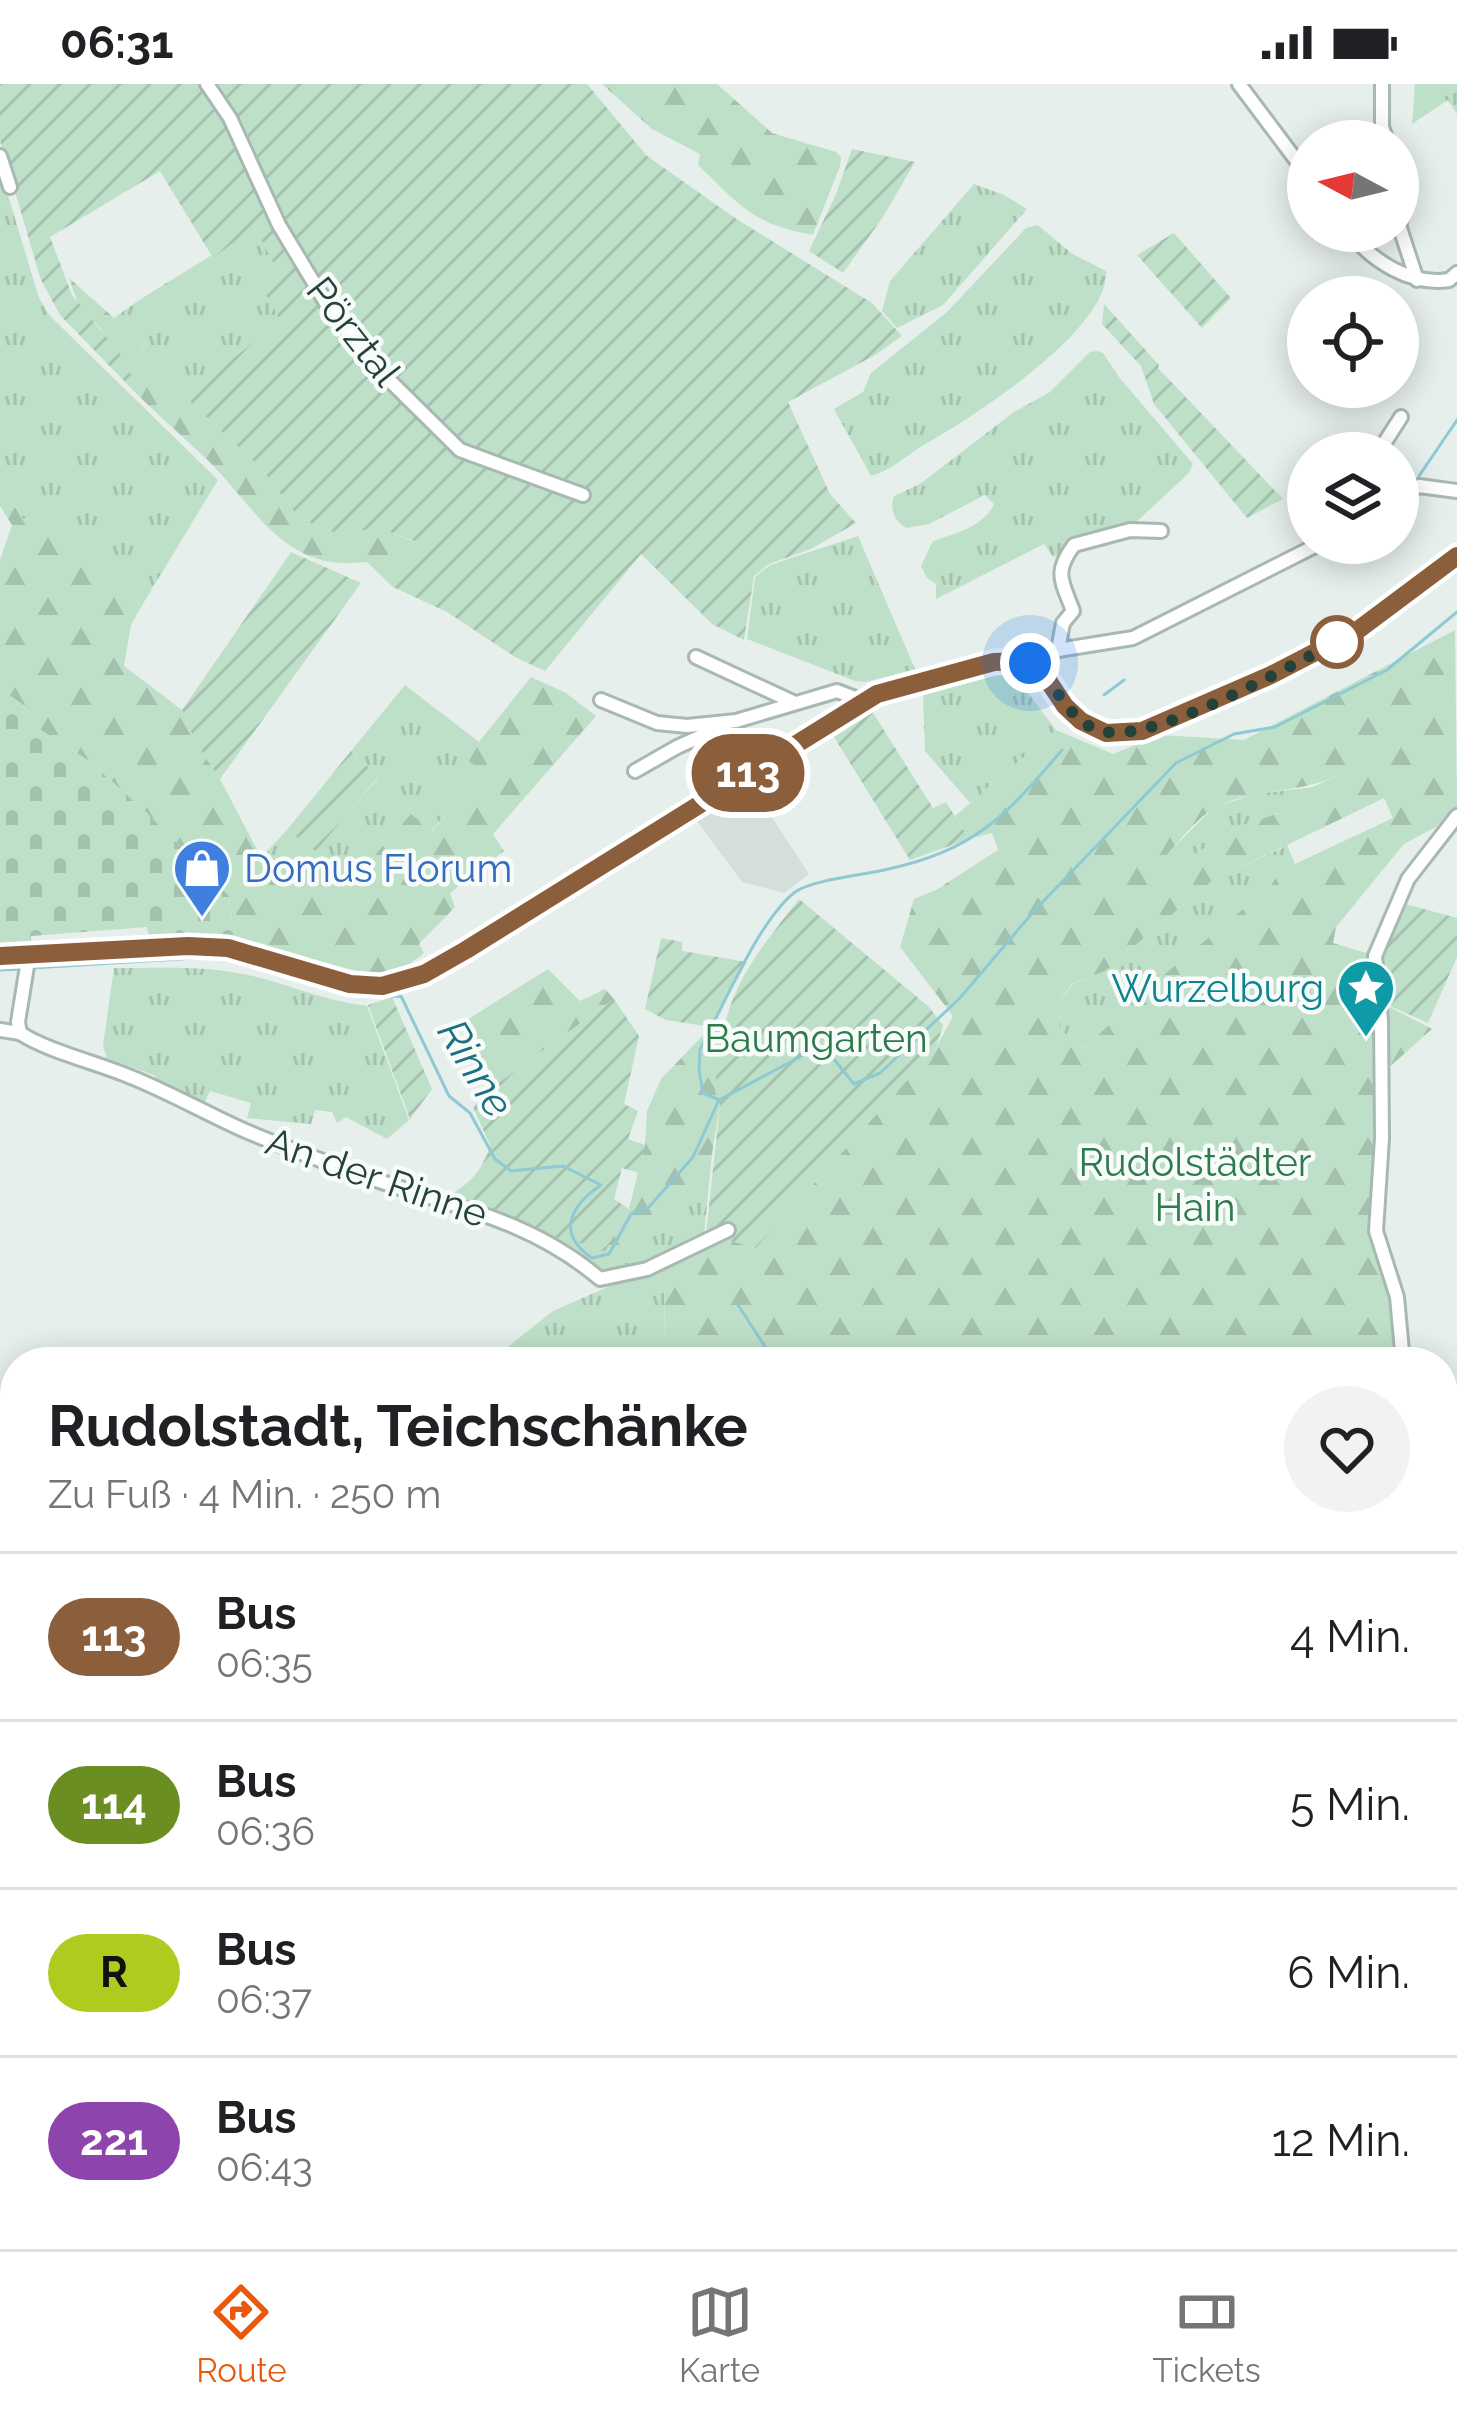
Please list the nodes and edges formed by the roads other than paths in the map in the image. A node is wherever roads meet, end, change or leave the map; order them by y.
1 (207, 84) edge
2 (1239, 84) edge
3 (1382, 84) edge
4 (1382, 120) edge
5 (1287, 148) edge
6 (0, 156) edge
7 (10, 187) dead end
8 (1370, 252) edge
9 (1410, 276) edge
10 (1419, 280) edge
11 (1454, 282) edge
12 (1401, 416) dead end
13 (1391, 432) edge
14 (1419, 486) edge
15 (1457, 490) edge
16 (583, 495) dead end
17 (1161, 531) dead end
18 (1457, 556) edge
19 (1287, 560) edge
20 (1058, 650) junction
21 (696, 657) dead end
22 (1030, 663) junction
23 (601, 700) dead end
24 (863, 701) junction
25 (794, 702) junction
26 (736, 721) junction
27 (634, 771) dead end
28 (1457, 816) edge
29 (0, 956) edge
30 (29, 963) junction
31 (0, 1030) edge
32 (20, 1033) junction
33 (728, 1230) dead end
34 (1402, 1347) edge

1 - 16 street, Pörztal
2 - 5 street
3 - 4 street
6 - 7 street
8 - 9 street
10 - 11 street
12 - 13 street
14 - 15 street
17 - 20 street
18 - 22 main road
19 - 20 street
20 - 22 street
21 - 25 street
22 - 24 main road
23 - 26 street
24 - 25 street
24 - 30 main road
25 - 26 street
26 - 27 street
28 - 34 street
29 - 30 main road
30 - 32 street
31 - 32 street, An der Rinne
32 - 33 street, An der Rinne

